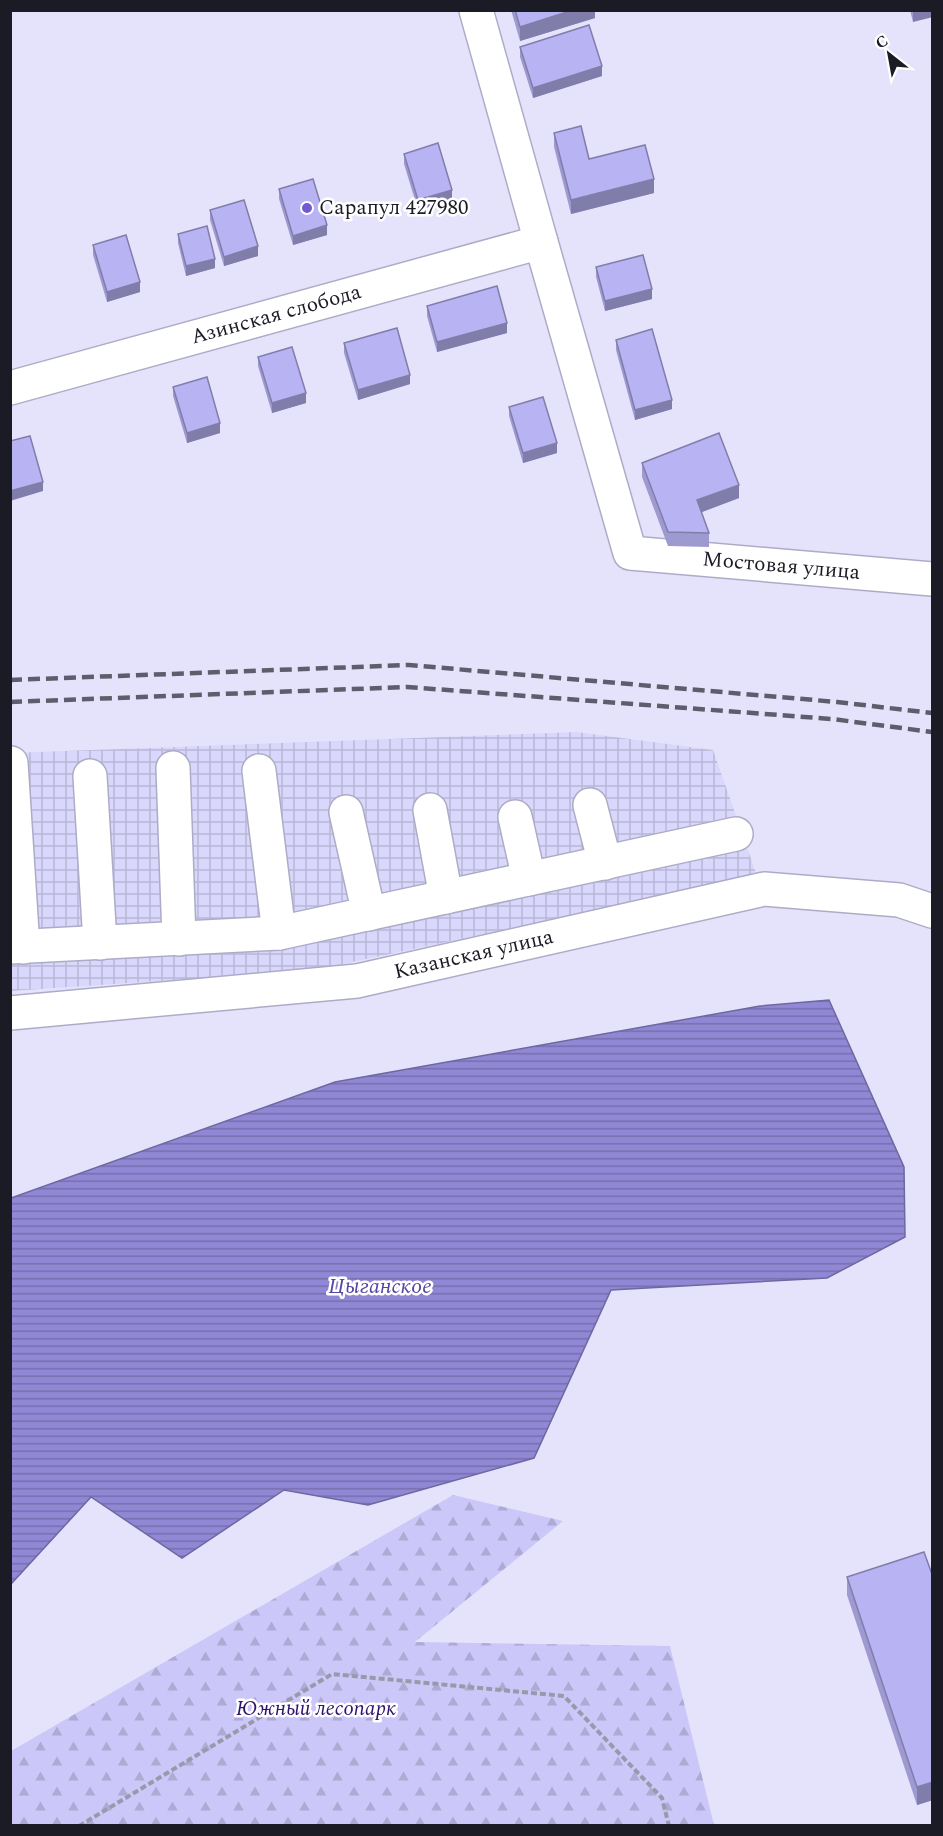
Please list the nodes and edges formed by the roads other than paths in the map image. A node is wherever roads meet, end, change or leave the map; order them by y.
1 (476, 10) edge
2 (541, 242) junction
3 (10, 388) edge
4 (933, 579) edge
5 (11, 763) edge
6 (173, 768) dead end
7 (259, 771) dead end
8 (90, 776) dead end
9 (590, 805) dead end
10 (430, 810) dead end
11 (346, 812) dead end
12 (514, 817) dead end
13 (736, 834) dead end
14 (605, 863) junction
15 (529, 879) junction
16 (446, 897) junction
17 (933, 911) edge
18 (369, 914) junction
19 (279, 933) junction
20 (179, 939) junction
21 (99, 943) junction
22 (17, 947) edge
23 (10, 1013) edge

1 - 2 street
2 - 3 street, Азинская слобода
2 - 4 street, Мостовая улица
5 - 22 street
6 - 20 street
7 - 19 street
8 - 21 street
9 - 14 street
10 - 16 street
11 - 18 street
12 - 15 street
13 - 14 street
14 - 15 street
15 - 16 street
16 - 18 street
17 - 23 street, Казанская улица
18 - 19 street
19 - 20 street
20 - 21 street
21 - 22 street

